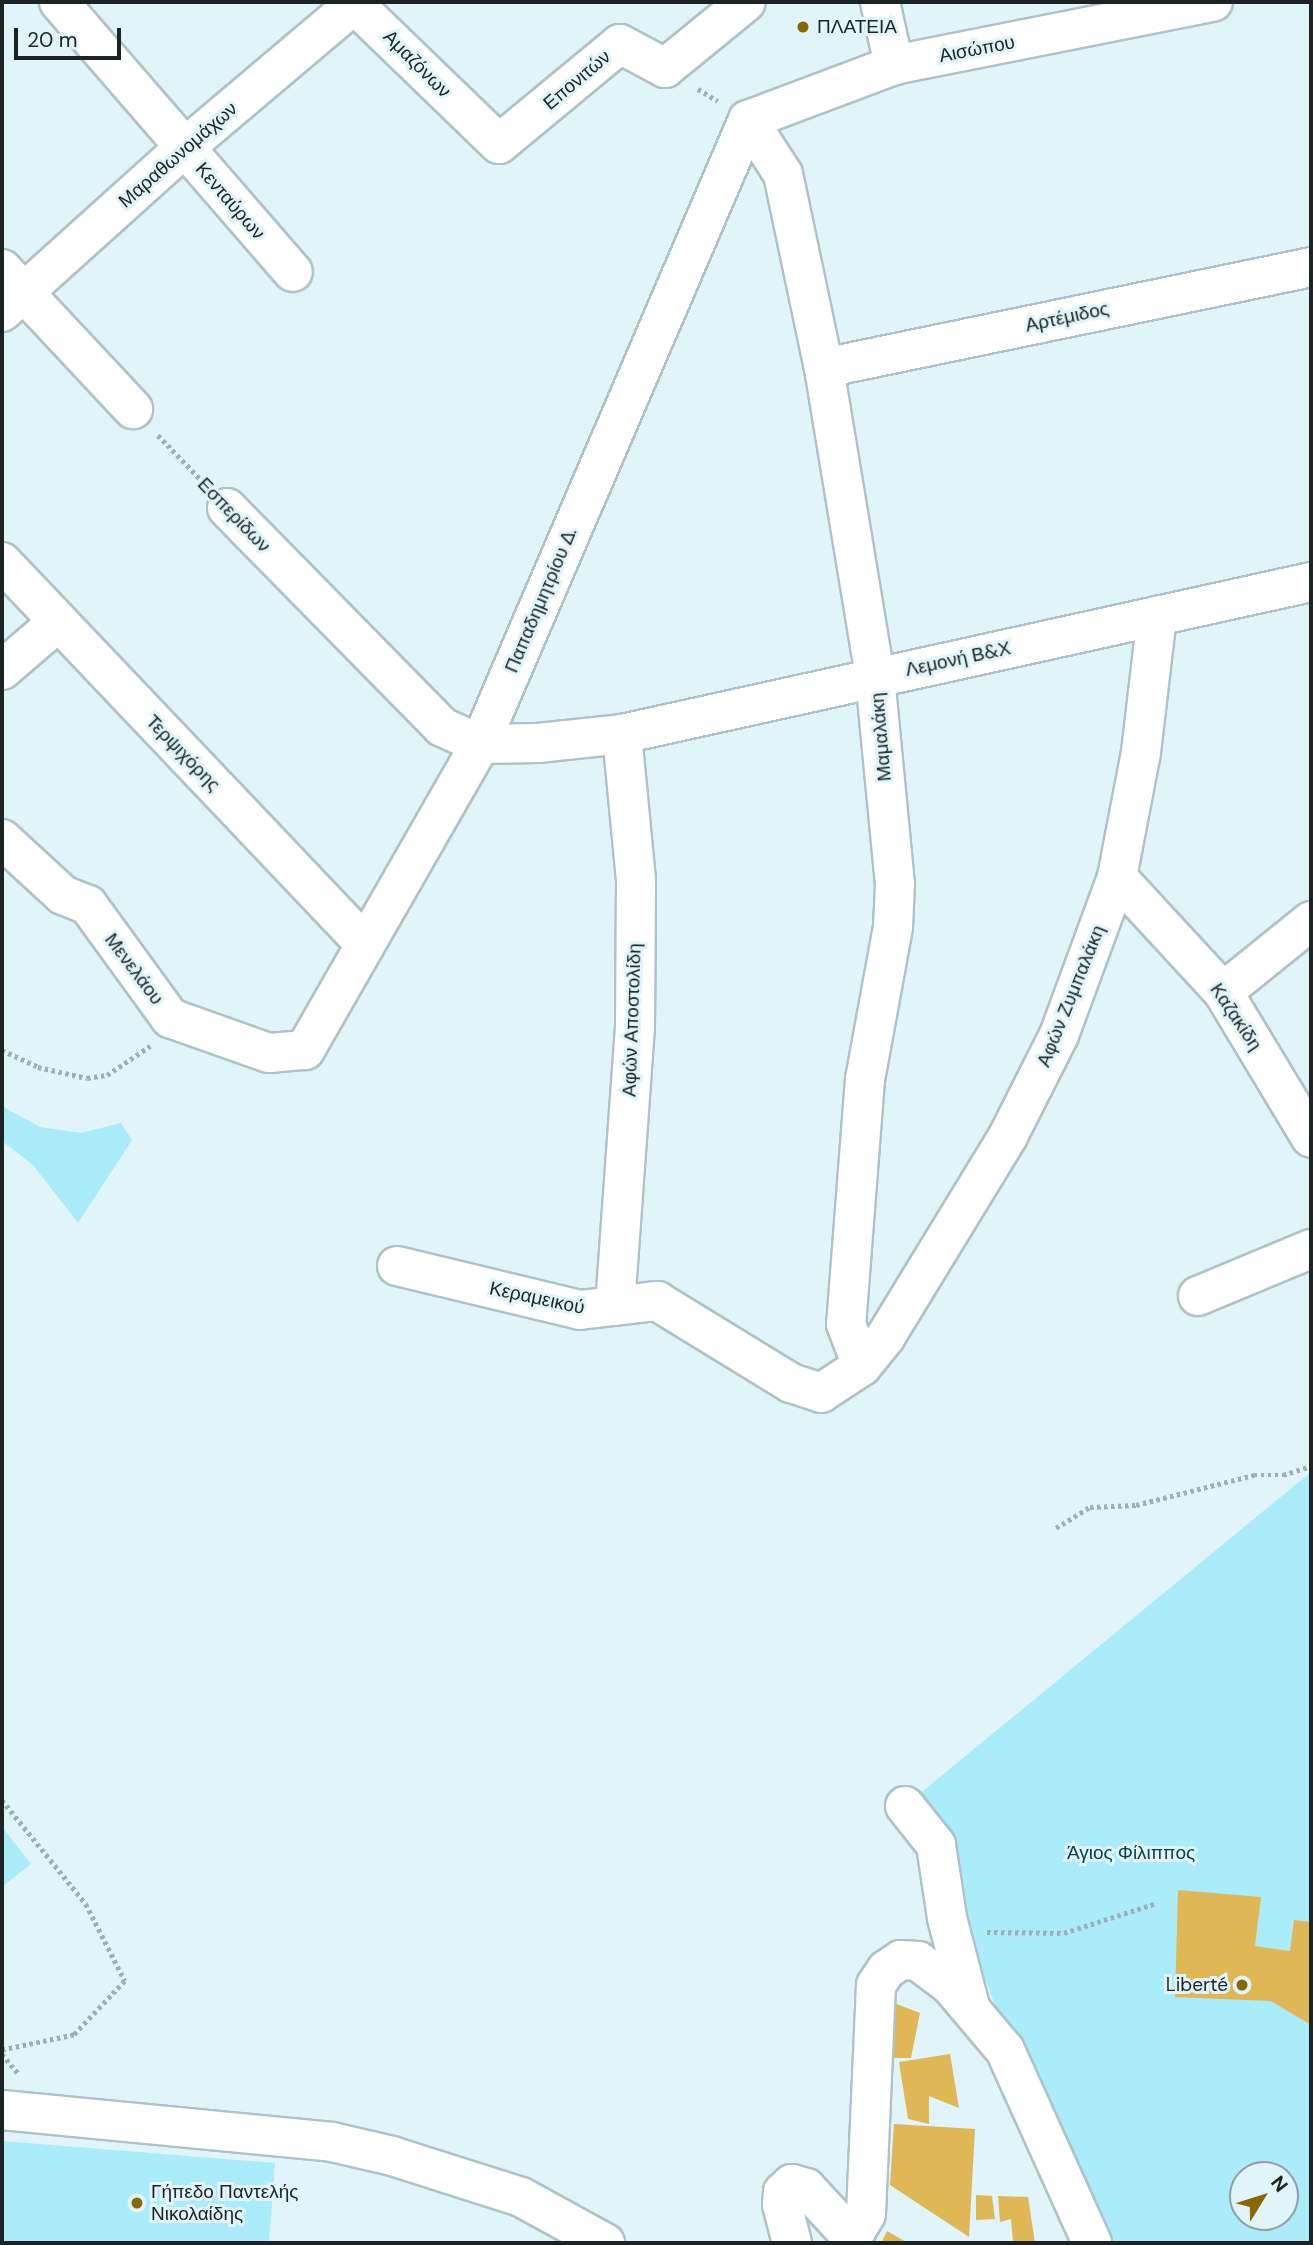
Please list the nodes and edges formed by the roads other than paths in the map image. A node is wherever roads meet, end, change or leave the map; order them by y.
1 (59, 2) edge
2 (746, 2) edge
3 (880, 2) edge
4 (1213, 2) edge
5 (354, 3) edge
6 (894, 65) junction
7 (748, 120) junction
8 (479, 129) joint
9 (183, 149) junction
10 (1311, 267) edge
11 (293, 272) dead end
12 (9, 291) edge
13 (824, 368) junction
14 (133, 409) road end
15 (227, 508) road end
16 (2, 562) edge
17 (1311, 582) edge
18 (1157, 615) junction
19 (58, 622) junction
20 (2, 670) edge
21 (876, 677) junction
22 (622, 734) junction
23 (480, 744) junction
24 (2, 839) edge
25 (1116, 877) junction
26 (1311, 921) edge
27 (364, 943) junction
28 (1223, 992) junction
29 (291, 1054) joint
30 (1311, 1138) edge
31 (1311, 1249) edge
32 (397, 1266) dead end
33 (1198, 1296) dead end
34 (615, 1306) junction
35 (862, 1366) junction
36 (821, 1393) joint
37 (905, 1806) dead end
38 (971, 2008) junction
39 (2, 2110) edge
40 (605, 2243) edge
41 (792, 2243) edge
42 (1092, 2243) edge

1 - 9 street, Κενταύρων
2 - 8 street, Επονιτών
3 - 6 street
4 - 6 street, Αισώπου
5 - 8 street, Αμαζόνων
5 - 9 street, Μαραθωνομάχων
6 - 7 street, Αισώπου
7 - 13 street, Μαμαλάκη
7 - 23 street, Παπαδημητρίου Δ.
9 - 11 street, Κενταύρων
9 - 12 street, Μαραθωνομάχων
10 - 13 street, Αρτέμιδος
12 - 14 street
13 - 21 street, Μαμαλάκη
15 - 23 street, Εσπερίδων
16 - 19 street, Τερψιχόρης
17 - 18 street, Λεμονή Β&Χ
18 - 21 street, Λεμονή Β&Χ
18 - 25 street, Αφών Ζυμπαλάκη
19 - 20 street
19 - 27 street, Τερψιχόρης
21 - 22 street, Λεμονή Β&Χ
21 - 35 street, Μαμαλάκη
22 - 23 street, Λεμονή Β&Χ
22 - 34 street, Αφών Αποστολίδη
23 - 27 street, Παπαδημητρίου Δ.
24 - 29 street, Μενελάου
25 - 28 street, Καζακίδη
25 - 35 street, Αφών Ζυμπαλάκη
26 - 28 street
27 - 29 street, Παπαδημητρίου Δ.
28 - 30 street, Καζακίδη
31 - 33 street
32 - 34 street, Κεραμεικού
34 - 36 street, Κεραμεικού
35 - 36 street, Αφών Ζυμπαλάκη
37 - 38 street
38 - 41 street
38 - 42 street
39 - 40 street

